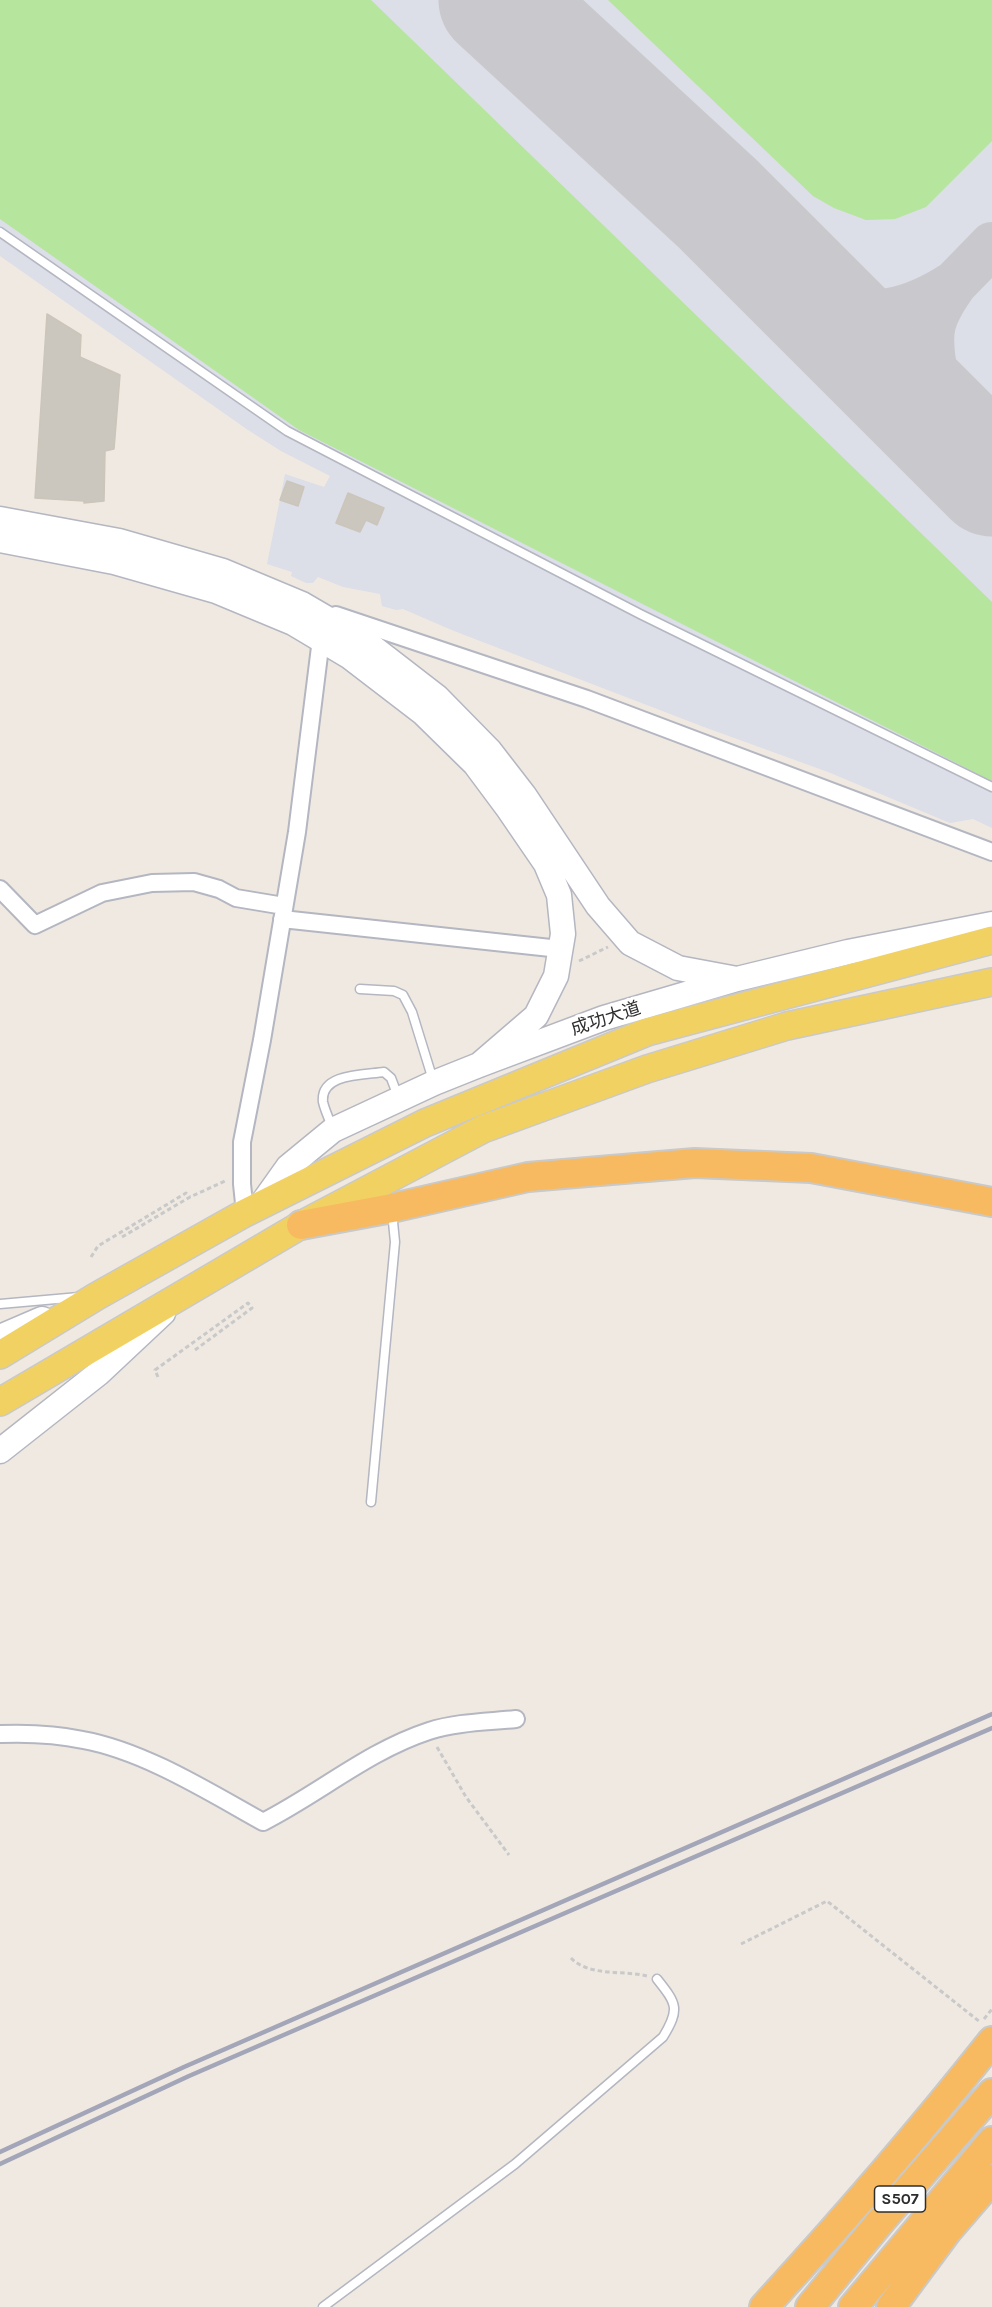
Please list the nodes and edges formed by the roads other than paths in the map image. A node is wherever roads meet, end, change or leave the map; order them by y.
1 (0, 232) edge
2 (0, 519) edge
3 (0, 540) edge
4 (302, 604) junction
5 (321, 639) junction
6 (992, 787) edge
7 (992, 852) edge
8 (0, 889) edge
9 (283, 912) junction
10 (992, 924) edge
11 (992, 940) edge
12 (568, 956) junction
13 (737, 979) junction
14 (992, 982) edge
15 (360, 989) dead end
16 (479, 1065) junction
17 (434, 1083) junction
18 (399, 1099) junction
19 (333, 1130) junction
20 (992, 1202) edge
21 (392, 1208) junction
22 (253, 1209) junction
23 (301, 1225) junction
24 (183, 1294) junction
25 (97, 1296) junction
26 (0, 1304) edge
27 (0, 1337) edge
28 (0, 1355) edge
29 (0, 1402) edge
30 (0, 1451) edge
31 (371, 1502) dead end
32 (516, 1719) dead end
33 (0, 1734) edge
34 (657, 1979) road end
35 (987, 2029) edge
36 (992, 2093) edge
37 (992, 2141) edge
38 (992, 2179) edge
39 (323, 2307) edge
40 (764, 2307) edge
41 (810, 2307) edge
42 (853, 2307) edge
43 (891, 2307) edge

1 - 6 lane
2 - 4 main road
3 - 5 main road
4 - 7 street
4 - 13 main road
5 - 9 street
5 - 12 main road
8 - 9 street
9 - 12 street
9 - 22 street
10 - 13 main road, 成功大道
11 - 22 main road
12 - 16 main road
13 - 16 main road, 成功大道
14 - 23 main road
15 - 17 lane
16 - 17 main road, 成功大道
17 - 18 main road, 成功大道
18 - 19 main road, 成功大道
18 - 19 lane
19 - 22 main road, 成功大道
20 - 21 highway
21 - 23 highway
21 - 31 lane
22 - 25 main road
23 - 24 main road
24 - 29 main road
24 - 30 main road
25 - 26 lane
25 - 27 main road
25 - 28 main road
32 - 33 street
34 - 39 lane
35 - 40 highway
36 - 41 highway, S507
37 - 42 highway, S507
38 - 43 highway

